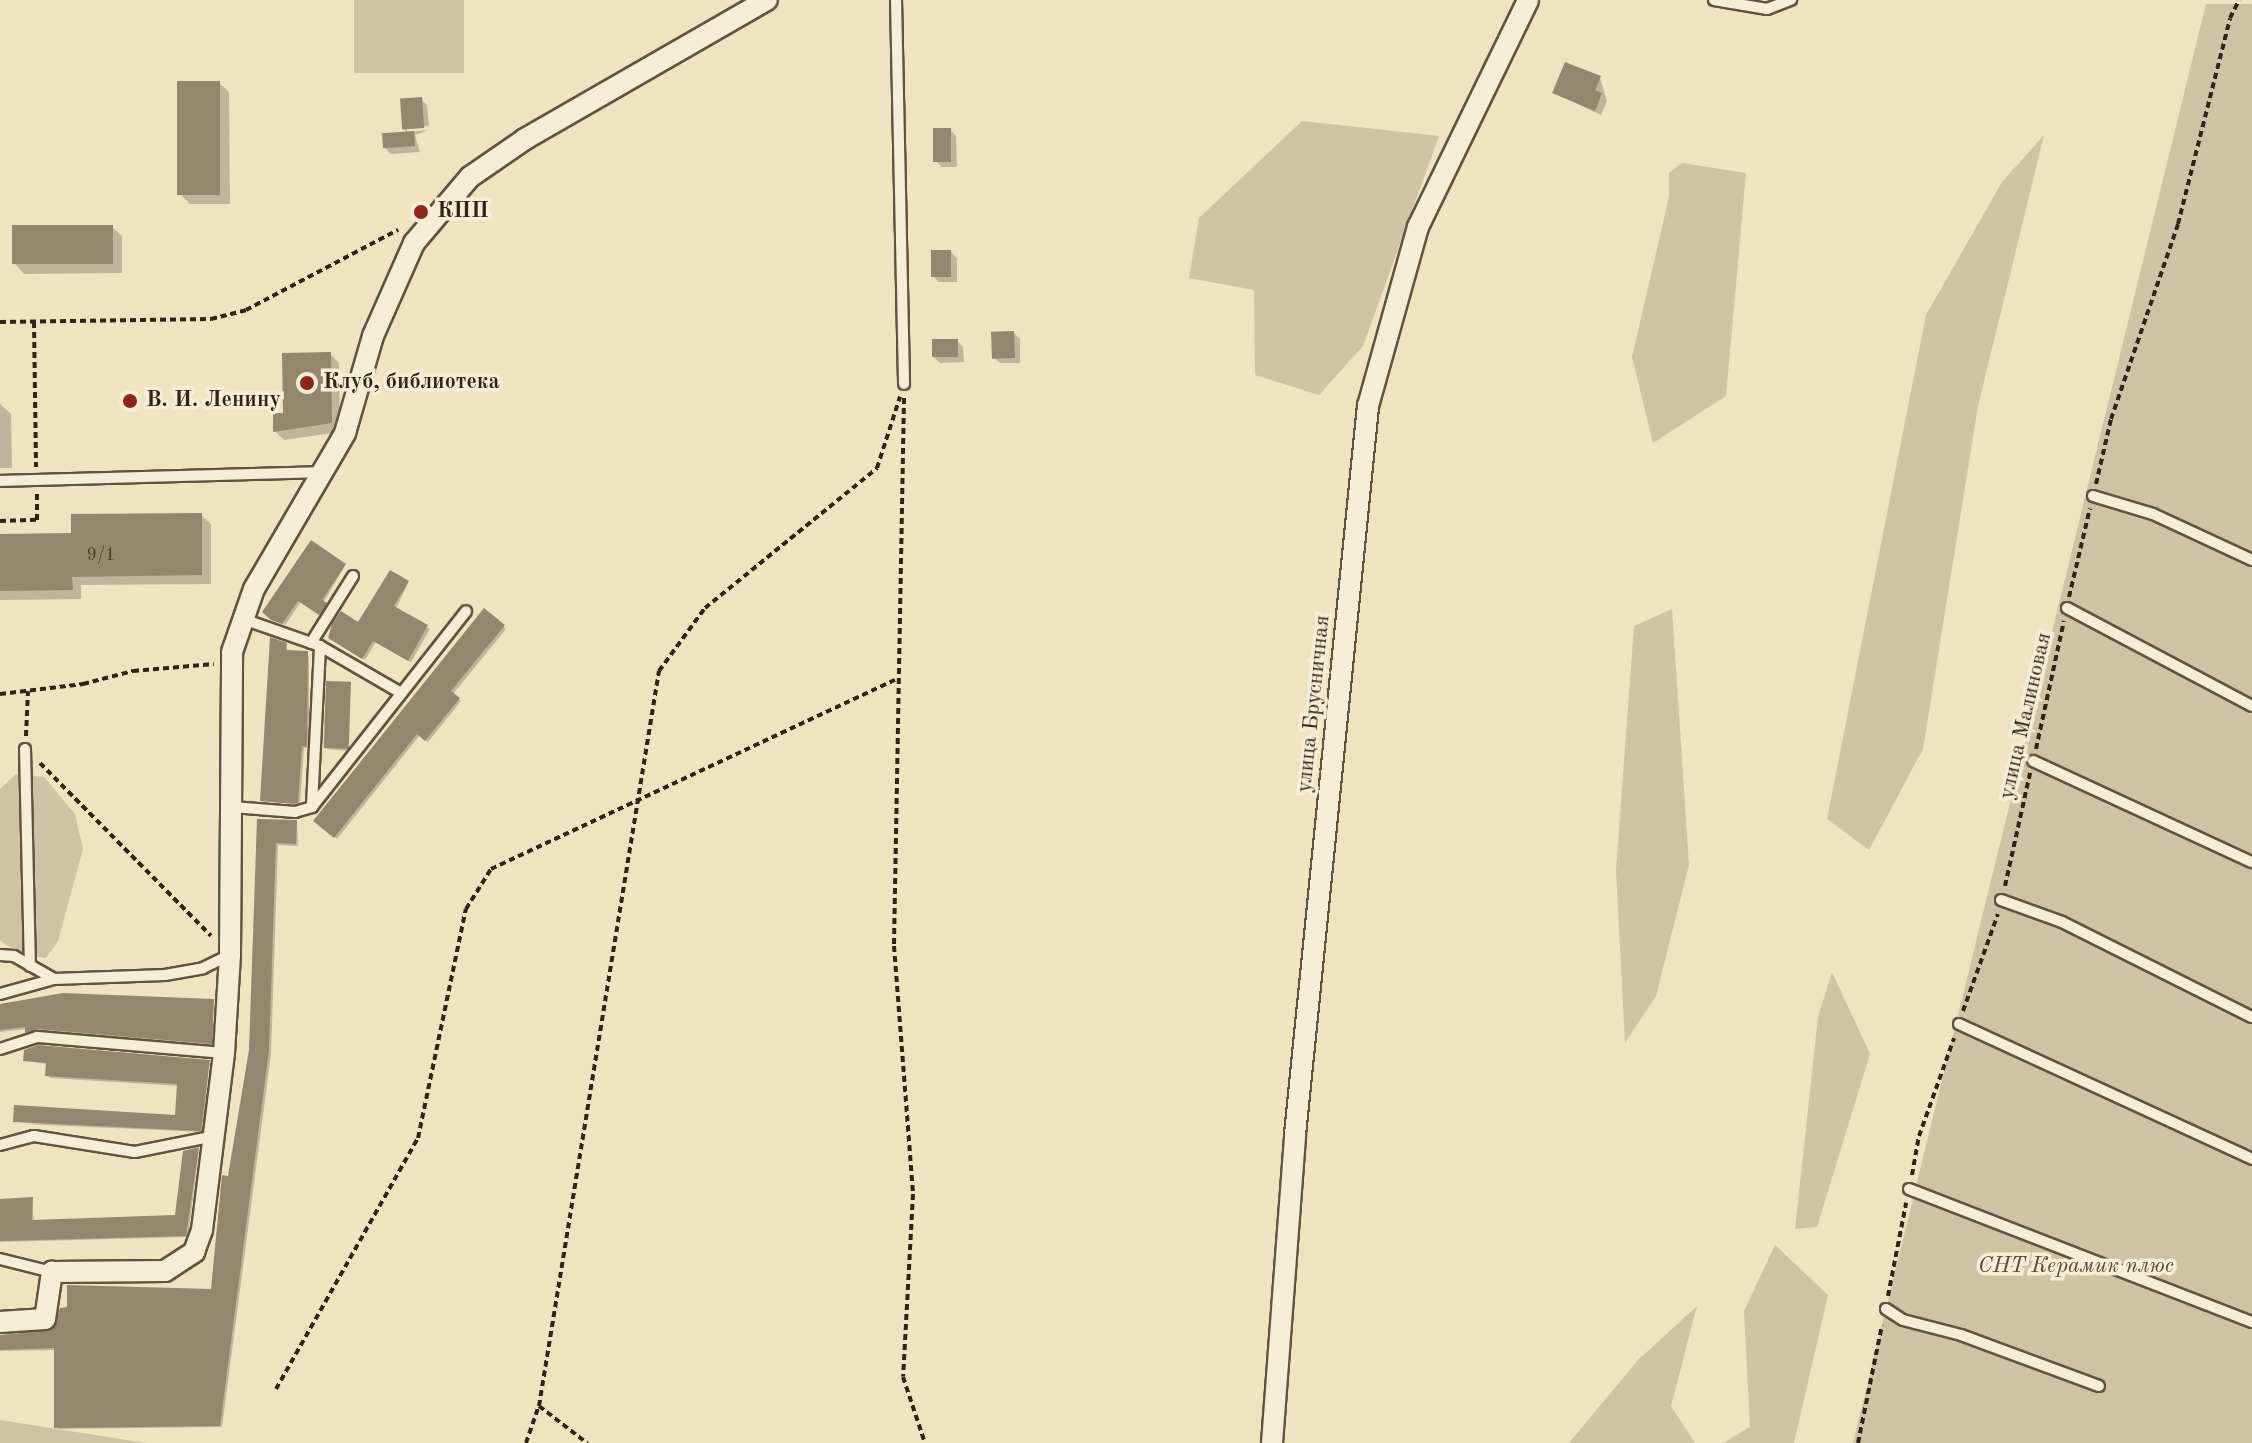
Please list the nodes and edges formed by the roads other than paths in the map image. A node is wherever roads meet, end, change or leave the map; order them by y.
1 (767, 0) edge
2 (896, 0) edge
3 (1528, 0) edge
4 (1714, 0) edge
5 (1791, 0) edge
6 (904, 384) road end
7 (323, 472) junction
8 (0, 481) edge
9 (2093, 496) road end
10 (2252, 560) edge
11 (353, 576) dead end
12 (2067, 608) road end
13 (466, 611) dead end
14 (241, 618) junction
15 (316, 644) junction
16 (401, 693) junction
17 (2252, 706) edge
18 (25, 749) road end
19 (2033, 761) road end
20 (233, 807) junction
21 (312, 807) junction
22 (2252, 862) edge
23 (2001, 900) road end
24 (0, 955) edge
25 (230, 955) junction
26 (30, 966) junction
27 (54, 979) junction
28 (0, 994) edge
29 (2252, 1017) edge
30 (1959, 1024) road end
31 (0, 1049) edge
32 (224, 1053) junction
33 (215, 1136) junction
34 (0, 1145) edge
35 (2252, 1159) edge
36 (1909, 1189) road end
37 (0, 1259) edge
38 (52, 1272) junction
39 (1886, 1309) road end
40 (0, 1322) edge
41 (2252, 1322) edge
42 (2099, 1386) dead end
43 (1272, 1443) edge

1 - 7 street
2 - 6 lane
3 - 43 street, улица Брусничная
4 - 5 lane
7 - 8 lane
7 - 14 street
9 - 10 lane
11 - 15 lane
12 - 17 lane
13 - 16 lane
14 - 15 lane
14 - 20 street
15 - 16 lane
15 - 21 lane
16 - 21 lane
18 - 26 lane
19 - 22 lane
20 - 21 lane
20 - 25 street
23 - 29 lane
24 - 26 lane
25 - 27 lane
25 - 32 street
26 - 27 lane
27 - 28 lane
30 - 35 lane
31 - 32 lane
32 - 33 street
33 - 34 lane
33 - 38 street
36 - 41 lane
37 - 38 lane
38 - 40 street
39 - 42 lane

